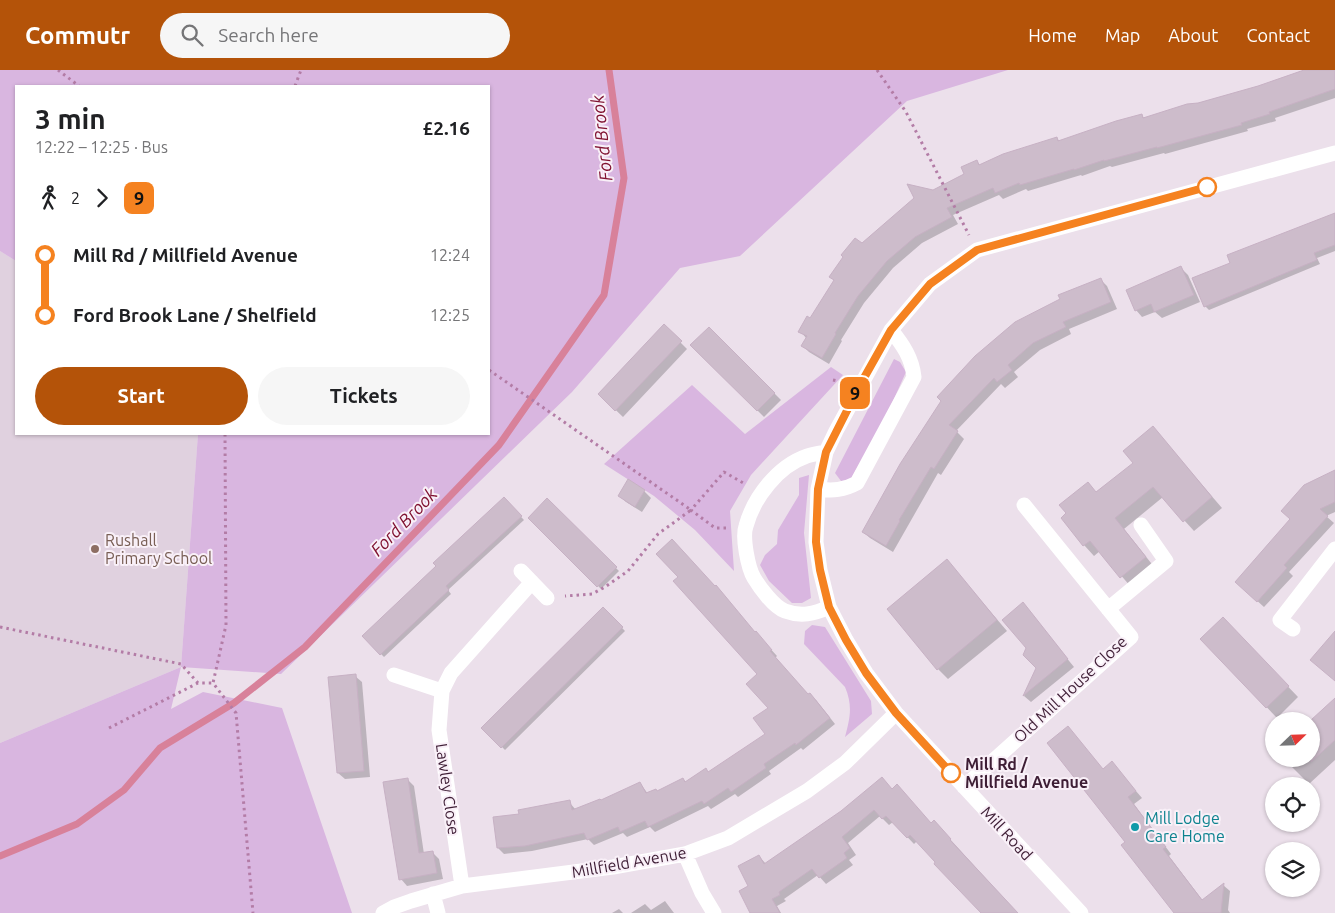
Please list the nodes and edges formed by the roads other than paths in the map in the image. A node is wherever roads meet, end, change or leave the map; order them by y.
1 (1335, 153) edge
2 (891, 330) junction
3 (826, 452) junction
4 (818, 489) junction
5 (1024, 505) dead end
6 (1141, 526) dead end
7 (1335, 549) edge
8 (521, 571) dead end
9 (532, 582) junction
10 (547, 598) road end
11 (829, 607) junction
12 (1108, 609) junction
13 (1293, 629) dead end
14 (394, 675) dead end
15 (442, 691) junction
16 (896, 713) junction
17 (964, 787) junction
18 (685, 854) junction
19 (462, 886) junction
20 (433, 894) junction
21 (383, 913) edge
22 (438, 913) edge
23 (714, 913) edge
24 (1081, 913) edge

1 - 2 street, Mill Road
2 - 3 street, Mill Road
2 - 4 street
3 - 4 street, Mill Road
3 - 11 street
4 - 11 street, Mill Road
5 - 12 street, Old Mill House Close
6 - 12 street
7 - 13 street
8 - 9 street
9 - 10 street
9 - 15 street, Lawley Close
11 - 16 street, Mill Road
12 - 17 street, Old Mill House Close
14 - 15 street
15 - 19 street, Lawley Close
16 - 17 street, Mill Road
16 - 18 street, Millfield Avenue
17 - 24 street, Mill Road
18 - 19 street, Millfield Avenue
18 - 23 street
19 - 20 street, Millfield Avenue
20 - 21 street, Millfield Avenue
20 - 22 street

